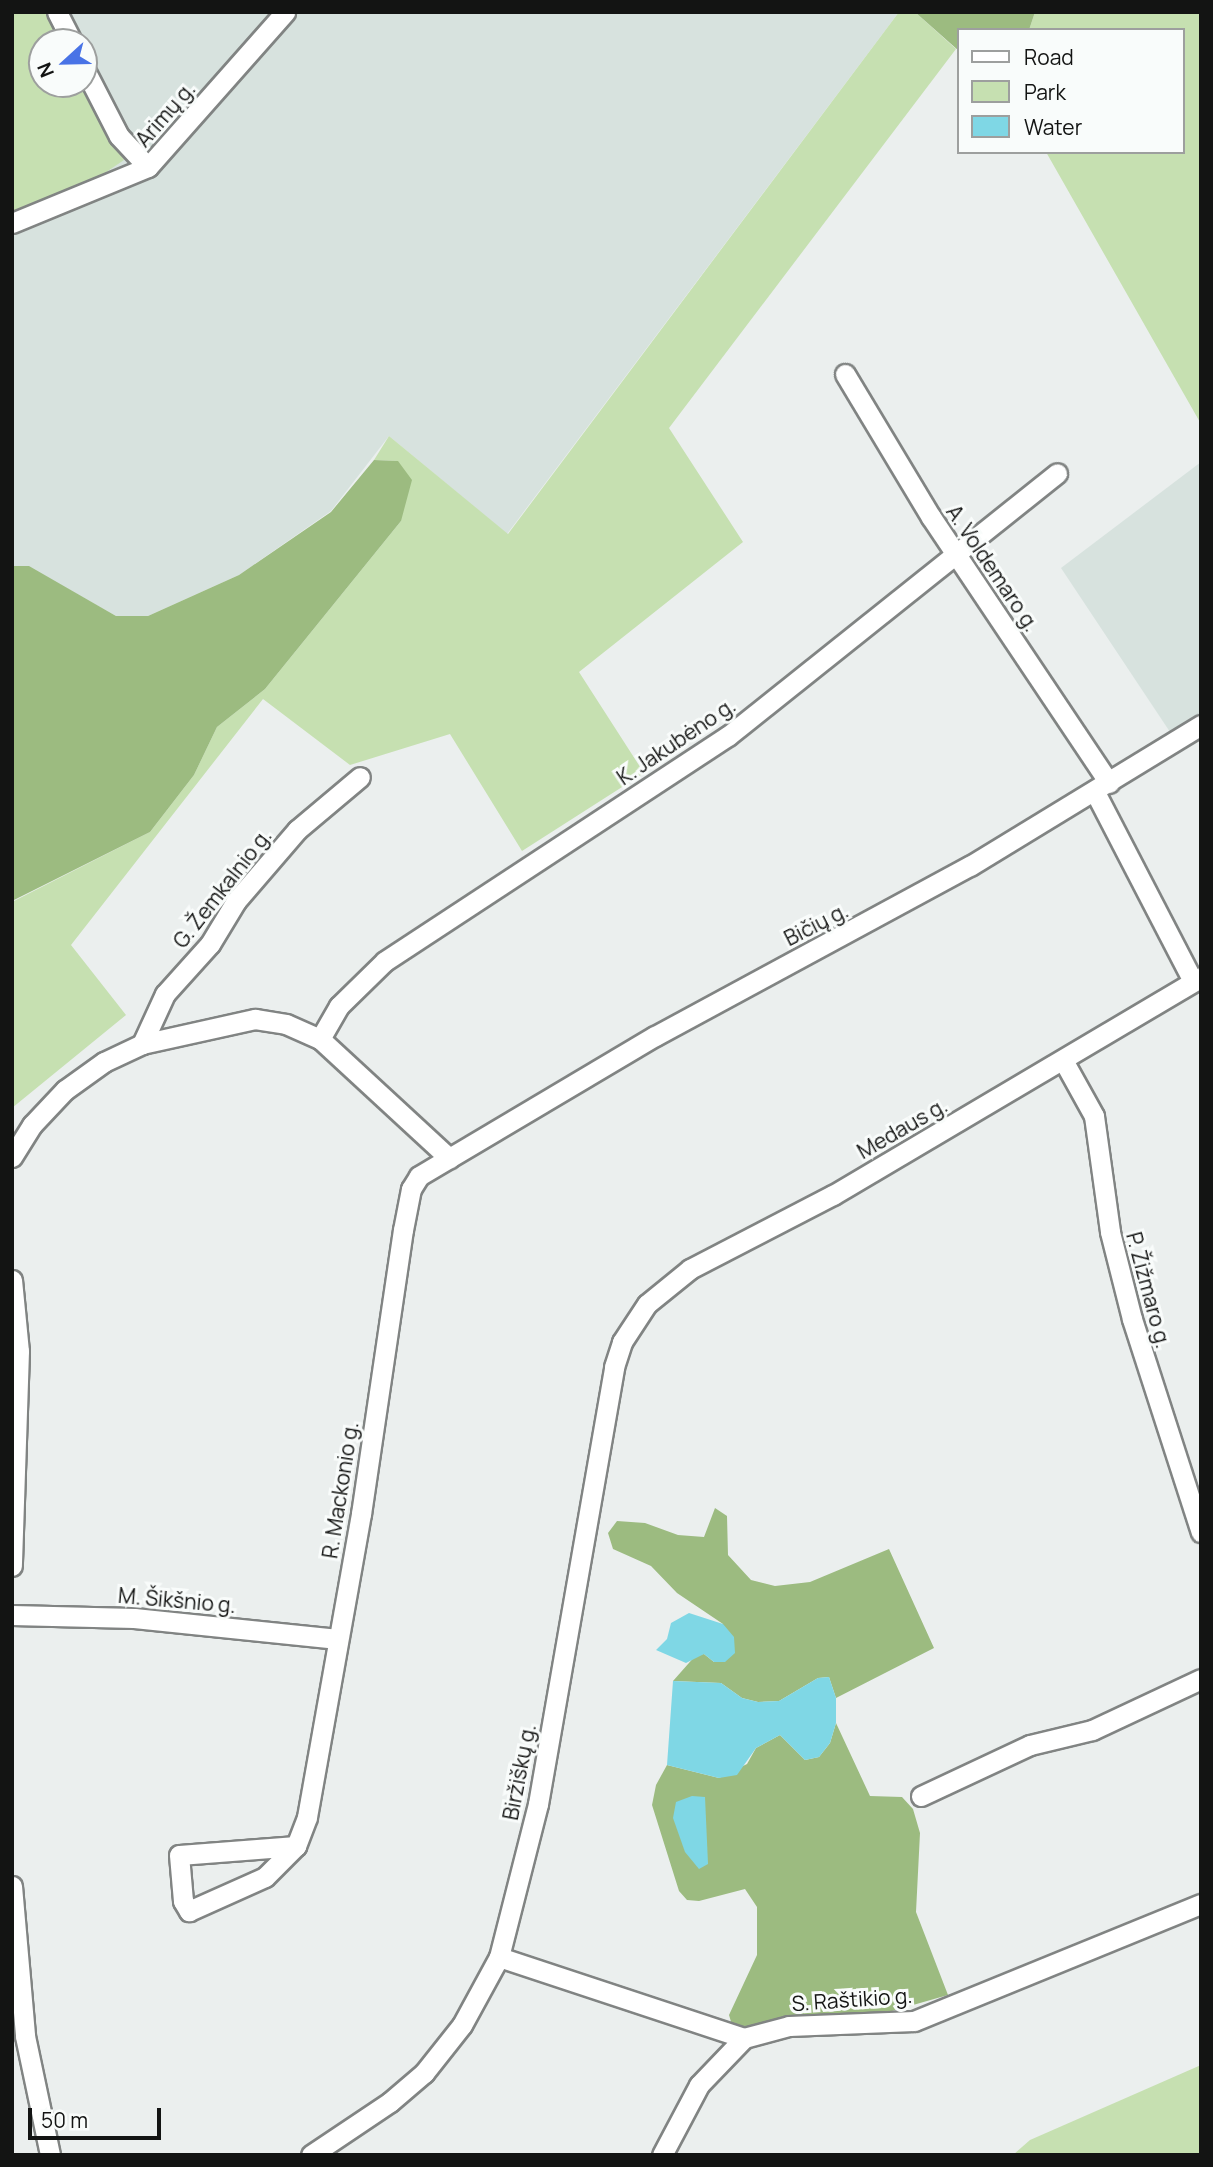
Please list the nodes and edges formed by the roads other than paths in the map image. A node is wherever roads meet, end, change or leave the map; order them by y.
1 (57, 12) edge
2 (285, 12) edge
3 (65, 28) edge
4 (98, 95) edge
5 (148, 167) junction
6 (12, 223) edge
7 (845, 374) dead end
8 (1057, 472) dead end
9 (956, 553) junction
10 (1201, 725) edge
11 (360, 777) dead end
12 (1102, 788) junction
13 (1197, 979) edge
14 (320, 1039) junction
15 (142, 1044) junction
16 (1063, 1060) junction
17 (12, 1157) edge
18 (449, 1158) junction
19 (12, 1280) edge
20 (634, 1324) joint
21 (1201, 1532) edge
22 (12, 1566) edge
23 (12, 1615) edge
24 (338, 1639) junction
25 (1201, 1679) edge
26 (921, 1796) dead end
27 (296, 1846) junction
28 (12, 1886) edge
29 (1201, 1904) edge
30 (499, 1957) junction
31 (744, 2038) junction
32 (50, 2155) edge
33 (311, 2155) edge
34 (662, 2155) edge

1 - 3 street
2 - 5 street, Arimų g.
4 - 5 street
5 - 6 street, Arimų g.
7 - 9 street, A. Voldemaro g.
8 - 9 street, K. Jakubėno g.
9 - 12 street, A. Voldemaro g.
9 - 14 street, K. Jakubėno g.
10 - 12 street, Bičių g.
11 - 15 street, G. Žemkalnio g.
12 - 13 street, A. Voldemaro g.
12 - 18 street, Bičių g.
13 - 16 street, Medaus g.
14 - 15 street
14 - 18 street
15 - 17 street
16 - 20 street, Medaus g.
16 - 21 street, P. Žižmaro g.
18 - 24 street, R. Mackonio g.
19 - 22 street
20 - 30 street, Biržiškų g.
23 - 24 street, M. Šikšnio g.
24 - 27 street, R. Mackonio g.
25 - 26 street
27 - 27 street, R. Mackonio g.
28 - 32 street
29 - 31 street, S. Raštikio g.
30 - 31 street
30 - 33 street, Biržiškų g.
31 - 34 street

